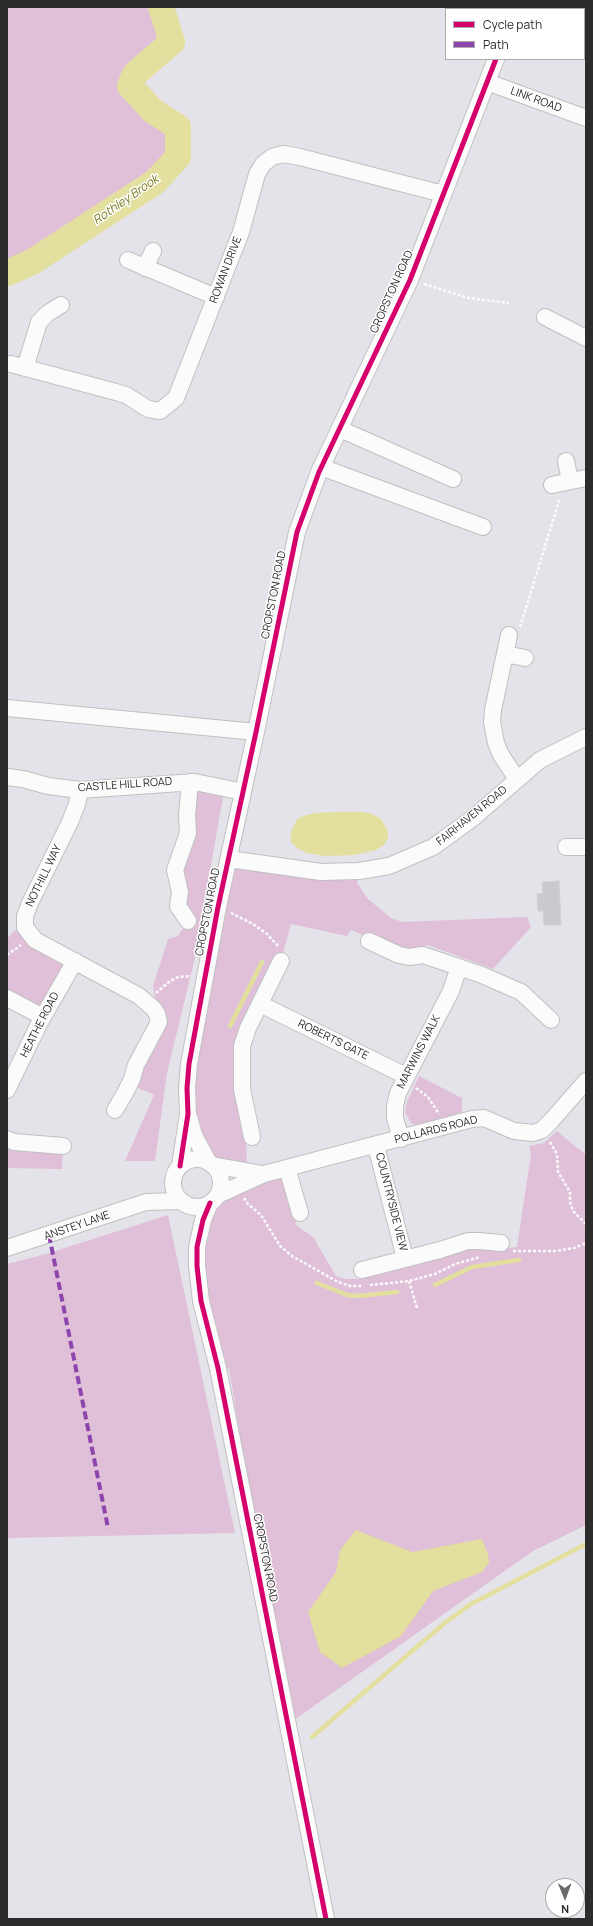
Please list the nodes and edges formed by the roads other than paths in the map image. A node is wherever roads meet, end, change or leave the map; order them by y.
1 (496, 60) edge
2 (486, 82) junction
3 (586, 118) edge
4 (443, 194) junction
5 (153, 251) dead end
6 (128, 260) dead end
7 (145, 268) junction
8 (216, 297) junction
9 (61, 305) dead end
10 (545, 317) dead end
11 (586, 338) edge
12 (340, 429) junction
13 (566, 461) dead end
14 (321, 467) junction
15 (586, 478) edge
16 (454, 479) dead end
17 (483, 527) dead end
18 (509, 635) road end
19 (505, 654) junction
20 (525, 658) dead end
21 (7, 708) edge
22 (256, 732) junction
23 (586, 737) edge
24 (7, 777) edge
25 (517, 779) junction
26 (190, 782) junction
27 (80, 790) junction
28 (244, 792) junction
29 (566, 847) dead end
30 (586, 847) edge
31 (230, 858) junction
32 (188, 921) dead end
33 (369, 941) dead end
34 (75, 961) junction
35 (281, 961) road end
36 (459, 967) junction
37 (7, 998) edge
38 (260, 1004) junction
39 (43, 1017) junction
40 (551, 1020) dead end
41 (405, 1079) junction
42 (586, 1081) edge
43 (7, 1090) edge
44 (115, 1110) dead end
45 (188, 1114) junction
46 (252, 1137) dead end
47 (401, 1139) junction
48 (11, 1141) edge
49 (64, 1146) dead end
50 (376, 1146) junction
51 (211, 1164) junction
52 (287, 1168) junction
53 (177, 1172) junction
54 (264, 1174) junction
55 (214, 1199) junction
56 (146, 1202) junction
57 (184, 1203) junction
58 (300, 1213) dead end
59 (501, 1243) dead end
60 (197, 1247) junction
61 (7, 1248) edge
62 (405, 1258) junction
63 (362, 1270) dead end
64 (326, 1919) edge

1 - 2 street, CROPSTON ROAD
2 - 3 street, LINK ROAD
2 - 4 street, CROPSTON ROAD
4 - 8 street, ROWAN DRIVE
4 - 12 street, CROPSTON ROAD
5 - 7 street
6 - 7 street
7 - 8 street
8 - 9 street, ROWAN DRIVE
10 - 11 street
12 - 14 street, CROPSTON ROAD
12 - 16 street
13 - 15 street
14 - 17 street
14 - 22 street, CROPSTON ROAD
18 - 19 street
19 - 20 street
19 - 25 street
21 - 22 street
22 - 28 street, CROPSTON ROAD
23 - 25 street, FAIRHAVEN ROAD
24 - 27 street, CASTLE HILL ROAD
25 - 31 street, FAIRHAVEN ROAD
26 - 27 street, CASTLE HILL ROAD
26 - 28 street, CASTLE HILL ROAD
26 - 32 street
27 - 34 street, NOTHILL WAY
28 - 31 street, CROPSTON ROAD
29 - 30 street
31 - 45 street, CROPSTON ROAD
33 - 36 street
34 - 39 street, HEATHE ROAD
34 - 44 street, NOTHILL WAY
35 - 38 street
36 - 40 street
36 - 41 street, MARWINS WALK
37 - 39 street
38 - 41 street, ROBERTS GATE
38 - 46 street
39 - 43 street, HEATHE ROAD
41 - 47 street, MARWINS WALK
42 - 47 street, POLLARDS ROAD
45 - 51 street, CROPSTON ROAD
45 - 53 street, CROPSTON ROAD
47 - 50 street, POLLARDS ROAD
48 - 49 street
50 - 52 street, POLLARDS ROAD
50 - 62 street, COUNTRYSIDE VIEW
51 - 53 street
51 - 54 street, POLLARDS ROAD
51 - 55 street, CROPSTON ROAD
52 - 54 street, POLLARDS ROAD
52 - 58 street
53 - 56 street, ANSTEY LANE
53 - 57 street, CROPSTON ROAD
54 - 55 street, POLLARDS ROAD
55 - 57 street
55 - 60 street, CROPSTON ROAD
56 - 57 street, ANSTEY LANE
56 - 61 street, ANSTEY LANE
57 - 60 street, CROPSTON ROAD
59 - 62 street, COUNTRYSIDE VIEW
60 - 64 street, CROPSTON ROAD
62 - 63 street, COUNTRYSIDE VIEW

